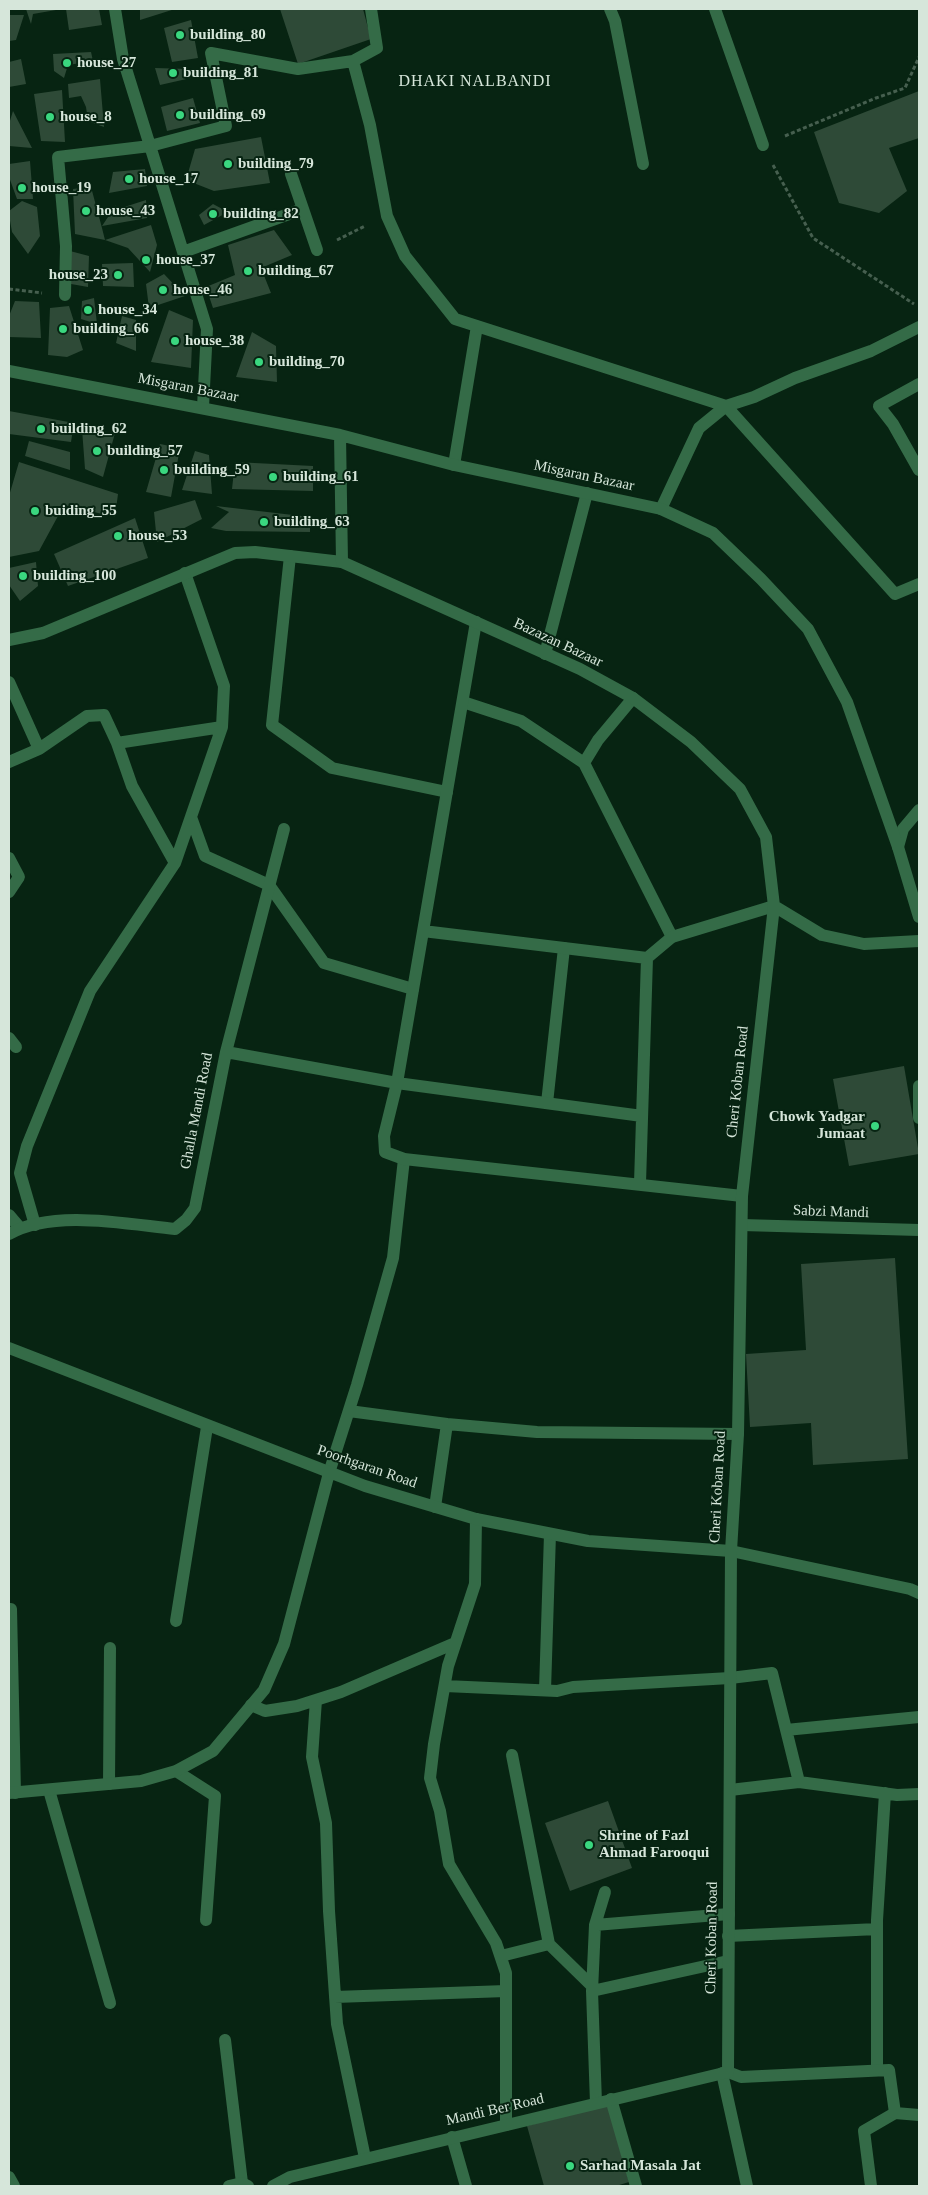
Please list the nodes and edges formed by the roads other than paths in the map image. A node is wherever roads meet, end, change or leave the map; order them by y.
1 (115, 9) edge
2 (371, 9) edge
3 (610, 9) edge
4 (715, 9) edge
5 (353, 61) junction
6 (763, 145) road end
7 (150, 146) junction
8 (643, 164) dead end
9 (291, 174) dead end
10 (303, 209) junction
11 (317, 250) road end
12 (183, 252) junction
13 (65, 295) road end
14 (477, 326) junction
15 (919, 326) edge
16 (9, 371) edge
17 (919, 384) edge
18 (726, 406) junction
19 (203, 407) junction
20 (340, 435) junction
21 (454, 465) junction
22 (919, 470) edge
23 (587, 493) junction
24 (661, 509) junction
25 (290, 556) junction
26 (342, 562) junction
27 (185, 573) junction
28 (919, 584) edge
29 (476, 622) junction
30 (9, 640) edge
31 (545, 654) junction
32 (9, 682) edge
33 (633, 698) junction
34 (463, 702) junction
35 (222, 727) junction
36 (117, 743) junction
37 (39, 749) junction
38 (9, 762) edge
39 (584, 763) junction
40 (447, 792) junction
41 (919, 810) edge
42 (191, 817) junction
43 (284, 829) dead end
44 (898, 847) junction
45 (9, 858) edge
46 (175, 863) junction
47 (269, 884) junction
48 (9, 892) edge
49 (774, 906) junction
50 (919, 917) edge
51 (423, 931) junction
52 (672, 938) junction
53 (919, 941) edge
54 (564, 948) junction
55 (647, 958) junction
56 (414, 989) junction
57 (226, 1052) junction
58 (397, 1083) junction
59 (919, 1086) edge
60 (547, 1103) junction
61 (642, 1116) junction
62 (919, 1118) edge
63 (404, 1159) junction
64 (640, 1183) junction
65 (742, 1196) junction
66 (9, 1215) edge
67 (35, 1225) junction
68 (742, 1225) junction
69 (919, 1230) edge
70 (14, 1231) edge
71 (9, 1348) edge
72 (349, 1411) junction
73 (447, 1424) junction
74 (208, 1426) junction
75 (738, 1434) junction
76 (329, 1473) junction
77 (435, 1507) junction
78 (476, 1519) junction
79 (550, 1534) junction
80 (731, 1551) junction
81 (919, 1593) edge
82 (9, 1609) edge
83 (176, 1621) dead end
84 (455, 1643) junction
85 (110, 1648) dead end
86 (730, 1678) junction
87 (445, 1686) junction
88 (545, 1690) junction
89 (316, 1700) junction
90 (251, 1705) junction
91 (919, 1716) edge
92 (786, 1730) junction
93 (512, 1755) dead end
94 (176, 1771) junction
95 (799, 1782) junction
96 (109, 1784) junction
97 (49, 1790) junction
98 (730, 1790) junction
99 (12, 1793) edge
100 (885, 1793) junction
101 (919, 1794) edge
102 (605, 1892) dead end
103 (729, 1914) junction
104 (206, 1920) dead end
105 (595, 1925) junction
106 (877, 1929) junction
107 (728, 1936) junction
108 (549, 1944) junction
109 (501, 1956) junction
110 (728, 1960) junction
111 (593, 1989) junction
112 (506, 1991) junction
113 (335, 1997) junction
114 (110, 2003) dead end
115 (225, 2040) dead end
116 (877, 2070) junction
117 (725, 2072) junction
118 (611, 2099) junction
119 (596, 2103) junction
120 (895, 2113) junction
121 (919, 2115) edge
122 (506, 2125) junction
123 (452, 2137) junction
124 (365, 2158) junction
125 (9, 2177) edge
126 (245, 2185) edge
127 (14, 2186) edge
128 (229, 2186) edge
129 (273, 2186) edge
130 (466, 2186) edge
131 (636, 2186) edge
132 (746, 2186) edge
133 (871, 2186) edge

1 - 7 street
2 - 5 street
3 - 8 street
4 - 6 street
5 - 7 street
5 - 14 street
7 - 12 street
7 - 13 street
9 - 10 street
10 - 11 street
10 - 12 street
12 - 19 street
14 - 18 street
14 - 21 street
15 - 18 street
16 - 19 street, Misgaran Bazaar
17 - 22 street
18 - 24 street
18 - 28 street
19 - 20 street, Misgaran Bazaar
20 - 21 street, Misgaran Bazaar
20 - 26 street
21 - 23 street, Misgaran Bazaar
23 - 24 street, Misgaran Bazaar
23 - 31 street
24 - 44 street, Misgaran Bazaar
25 - 26 street, Bazazan Bazaar
25 - 27 street, Bazazan Bazaar
25 - 40 street
26 - 29 street, Bazazan Bazaar
27 - 30 street, Bazazan Bazaar
27 - 35 street
29 - 31 street, Bazazan Bazaar
29 - 34 street
31 - 33 street, Bazazan Bazaar
32 - 37 street
33 - 39 street
33 - 49 street, Bazazan Bazaar
34 - 39 street
34 - 40 street
35 - 36 street
35 - 42 street
36 - 37 street
36 - 46 street
37 - 38 street
39 - 52 street
40 - 51 street
41 - 44 street
42 - 46 street
42 - 47 street
43 - 47 street, Ghalla Mandi Road
44 - 50 street, Misgaran Bazaar
45 - 48 street
46 - 67 street
47 - 56 street
47 - 57 street, Ghalla Mandi Road
49 - 52 street
49 - 53 street
49 - 65 street, Cheri Koban Road
51 - 54 street
51 - 56 street
52 - 55 street
54 - 55 street
54 - 60 street
55 - 61 street
56 - 58 street
57 - 58 street
57 - 67 street, Ghalla Mandi Road
58 - 60 street
58 - 63 street
59 - 62 street
60 - 61 street
61 - 64 street
63 - 64 street
63 - 72 street
64 - 65 street
65 - 68 street, Cheri Koban Road
66 - 70 street
67 - 70 street, Ghalla Mandi Road
68 - 69 street, Sabzi Mandi
68 - 75 street, Cheri Koban Road
71 - 74 street, Poorhgaran Road
72 - 73 street
72 - 76 street
73 - 75 street
73 - 77 street
74 - 76 street, Poorhgaran Road
74 - 83 street
75 - 80 street, Cheri Koban Road
76 - 77 street, Poorhgaran Road
76 - 90 street
77 - 78 street, Poorhgaran Road
78 - 79 street, Poorhgaran Road
78 - 84 street
79 - 80 street, Poorhgaran Road
79 - 88 street
80 - 81 street, Poorhgaran Road
80 - 86 street, Cheri Koban Road
82 - 99 street
84 - 87 street
84 - 89 street
85 - 96 street
86 - 88 street
86 - 92 street
86 - 98 street, Cheri Koban Road
87 - 88 street
87 - 109 street
89 - 90 street
89 - 113 street
90 - 94 street
91 - 92 street
92 - 95 street
93 - 108 street
94 - 96 street
94 - 104 street
95 - 98 street
95 - 100 street
96 - 97 street
97 - 99 street
97 - 114 street
98 - 103 street, Cheri Koban Road
100 - 101 street
100 - 106 street
102 - 105 street
103 - 105 street
103 - 107 street, Cheri Koban Road
105 - 111 street
106 - 107 street
106 - 116 street
107 - 110 street, Cheri Koban Road
108 - 109 street
108 - 111 street
109 - 112 street
110 - 111 street
110 - 117 street, Cheri Koban Road
111 - 119 street
112 - 113 street
112 - 122 street
113 - 124 street
115 - 126 street
116 - 117 street
116 - 120 street
117 - 118 street, Mandi Ber Road
117 - 132 street, Cheri Koban Road
118 - 119 street, Mandi Ber Road
118 - 131 street
119 - 122 street, Mandi Ber Road
120 - 121 street
120 - 133 street
122 - 123 street, Mandi Ber Road
123 - 124 street, Mandi Ber Road
123 - 130 street
124 - 129 street, Mandi Ber Road
125 - 127 street
126 - 128 street

